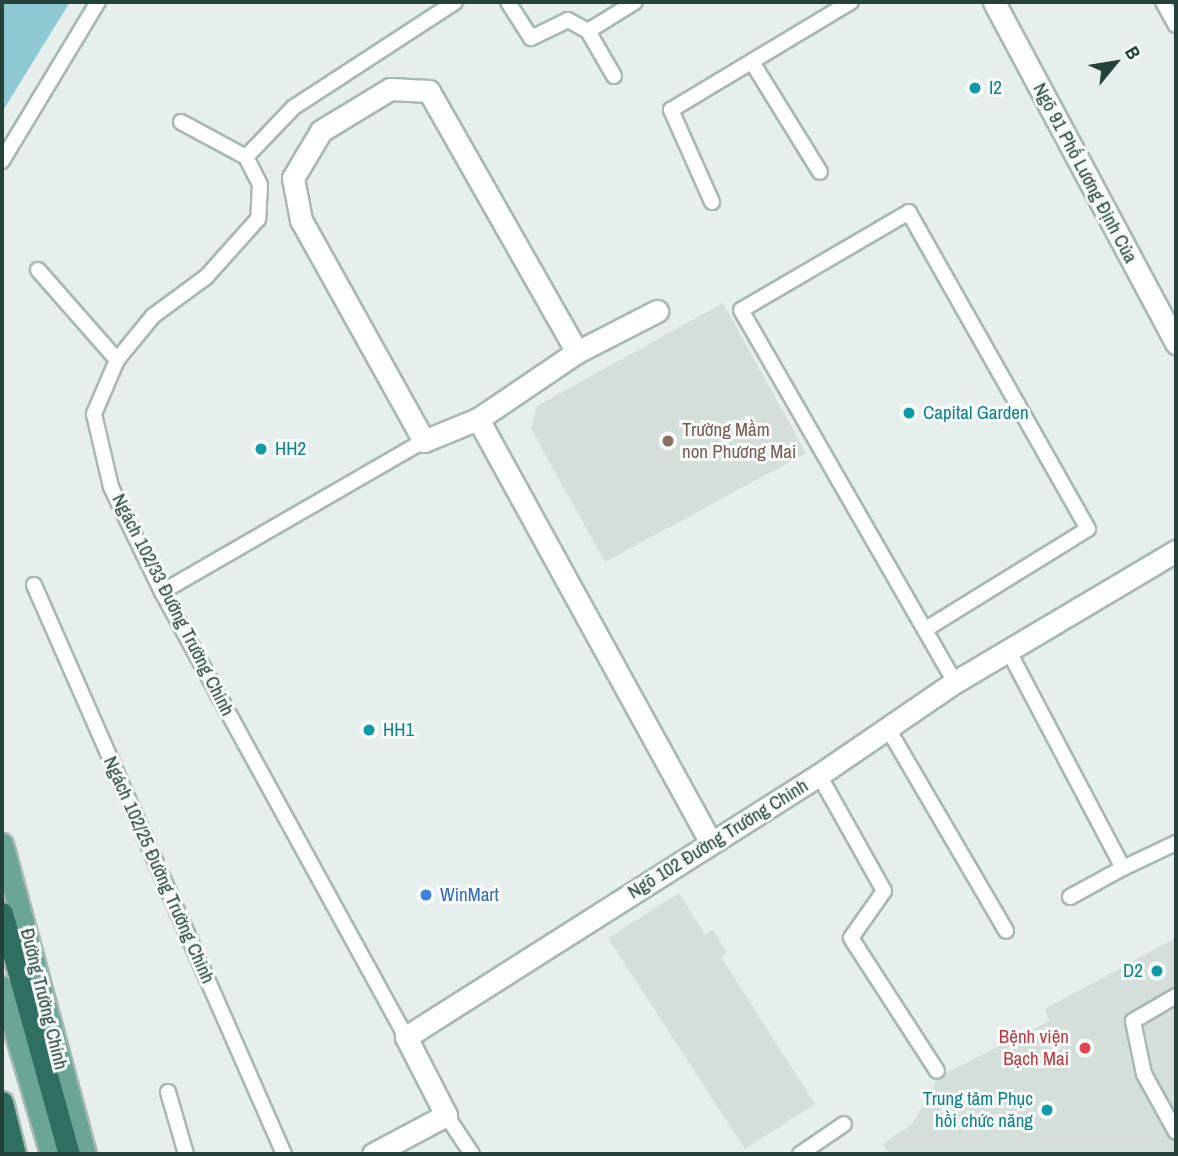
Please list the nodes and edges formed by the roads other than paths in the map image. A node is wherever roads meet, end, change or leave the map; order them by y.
1 (98, 2) edge
2 (455, 2) edge
3 (508, 2) edge
4 (635, 2) edge
5 (851, 2) edge
6 (994, 2) edge
7 (1163, 2) edge
8 (1176, 25) edge
9 (588, 32) junction
10 (752, 62) junction
11 (614, 76) dead end
12 (181, 122) dead end
13 (246, 157) junction
14 (2, 161) edge
15 (820, 172) dead end
16 (712, 202) dead end
17 (38, 270) dead end
18 (657, 311) dead end
19 (1176, 344) edge
20 (578, 352) junction
21 (117, 359) junction
22 (478, 419) junction
23 (424, 441) junction
24 (1176, 551) edge
25 (34, 585) dead end
26 (162, 592) junction
27 (926, 629) junction
28 (1009, 650) junction
29 (955, 682) junction
30 (887, 726) junction
31 (818, 775) junction
32 (1176, 843) edge
33 (2, 844) edge
34 (711, 844) junction
35 (1123, 868) junction
36 (1070, 897) dead end
37 (2, 913) edge
38 (1006, 931) dead end
39 (2, 987) edge
40 (1176, 996) edge
41 (405, 1037) junction
42 (937, 1071) dead end
43 (168, 1092) dead end
44 (2, 1102) edge
45 (446, 1115) junction
46 (844, 1124) dead end
47 (1176, 1132) edge
48 (15, 1154) edge
49 (51, 1154) edge
50 (69, 1154) edge
51 (85, 1154) edge
52 (186, 1154) edge
53 (284, 1154) edge
54 (373, 1154) edge
55 (472, 1154) edge
56 (800, 1154) edge

1 - 14 lane
2 - 13 lane
3 - 9 lane
4 - 9 lane
5 - 10 lane
6 - 19 street, Ngõ 91 Phố Lương Định Của
7 - 8 lane
9 - 11 lane
10 - 15 lane
10 - 16 lane
12 - 13 lane
13 - 21 lane, Ngách 102/33 Đường Trường Chinh
17 - 21 lane
18 - 20 street
20 - 22 street
20 - 23 street
21 - 26 lane, Ngách 102/33 Đường Trường Chinh
22 - 23 street
22 - 34 street
23 - 26 lane
24 - 28 street, Ngõ 102 Đường Trường Chinh
25 - 53 lane, Ngách 102/25 Đường Trường Chinh
26 - 41 lane, Ngách 102/33 Đường Trường Chinh
27 - 27 lane
27 - 29 lane
28 - 29 street, Ngõ 102 Đường Trường Chinh
28 - 35 lane
29 - 30 street, Ngõ 102 Đường Trường Chinh
30 - 31 street, Ngõ 102 Đường Trường Chinh
30 - 38 lane
31 - 34 street, Ngõ 102 Đường Trường Chinh
31 - 42 lane
32 - 35 lane
33 - 51 main road, Đường Trường Chinh
34 - 41 street, Ngõ 102 Đường Trường Chinh
35 - 36 lane
37 - 50 highway
39 - 49 main road, Đường Trường Chinh
40 - 47 lane
41 - 45 street
43 - 52 lane
44 - 48 highway
45 - 54 street
45 - 55 lane
46 - 56 lane

